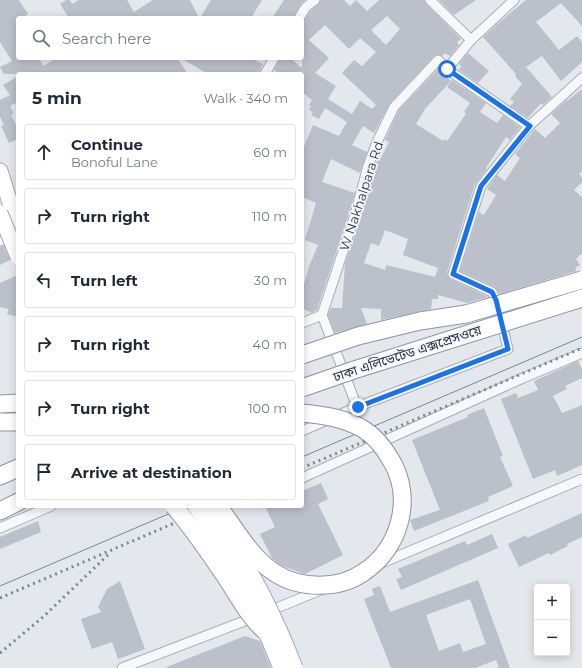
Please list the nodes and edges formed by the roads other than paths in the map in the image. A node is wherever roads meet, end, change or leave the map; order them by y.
1 (315, 0) edge
2 (430, 0) edge
3 (514, 0) edge
4 (300, 16) edge
5 (471, 40) junction
6 (273, 60) edge
7 (447, 69) junction
8 (266, 72) edge
9 (582, 78) edge
10 (530, 126) junction
11 (0, 171) edge
12 (0, 213) edge
13 (16, 232) edge
14 (16, 236) edge
15 (0, 241) edge
16 (16, 252) edge
17 (582, 280) edge
18 (582, 298) edge
19 (322, 315) junction
20 (304, 322) edge
21 (304, 354) edge
22 (582, 354) edge
23 (304, 387) edge
24 (16, 403) edge
25 (0, 404) edge
26 (358, 407) junction
27 (304, 413) edge
28 (0, 422) edge
29 (16, 422) edge
30 (304, 430) edge
31 (16, 469) edge
32 (0, 476) edge
33 (304, 477) edge
34 (582, 479) edge
35 (16, 503) edge
36 (46, 508) edge
37 (176, 508) edge
38 (196, 508) edge
39 (210, 508) edge
40 (219, 508) edge
41 (0, 511) edge
42 (0, 517) edge
43 (17, 521) junction
44 (0, 528) edge
45 (265, 631) junction
46 (122, 668) edge
47 (281, 668) edge
48 (295, 668) edge

1 - 4 street
2 - 5 street
3 - 5 street
5 - 7 street
6 - 8 street
7 - 10 street
7 - 19 street, W Nakhalpara Rd
9 - 10 street
10 - 26 street
11 - 13 main road
12 - 16 main road, bridge
14 - 15 street
17 - 21 highway, ঢাকা এলিভেটেড এক্সপ্রেসওয়ে, bridge
18 - 23 highway, ঢাকা এলিভেটেড এক্সপ্রেসওয়ে, bridge
19 - 20 street
19 - 26 street
22 - 33 street
24 - 25 highway
26 - 30 street
27 - 40 highway, bridge
28 - 29 highway
31 - 32 highway
34 - 46 street
35 - 41 highway
36 - 43 street
37 - 45 highway, bridge
38 - 45 main road, bridge
39 - 48 main road, bridge
42 - 43 street
43 - 44 street
45 - 47 main road, bridge

